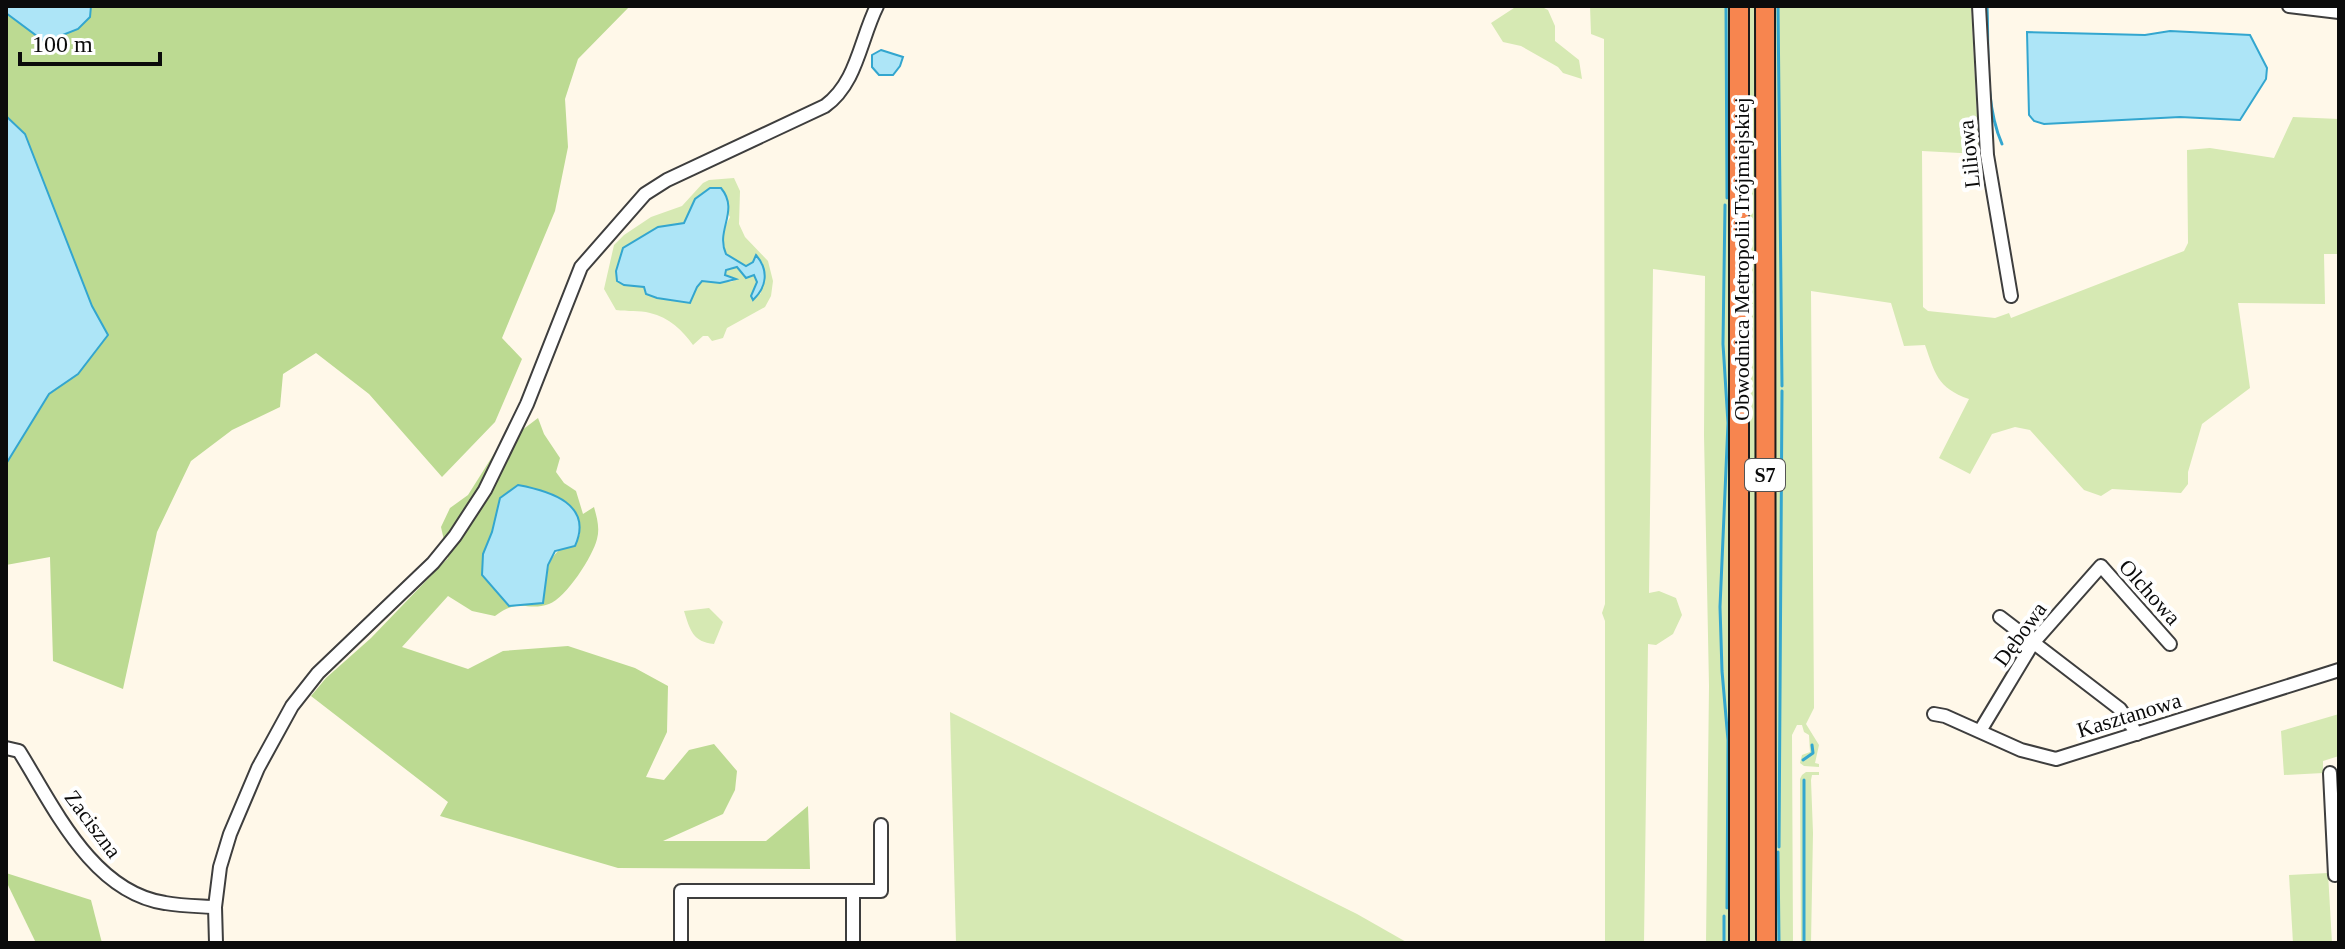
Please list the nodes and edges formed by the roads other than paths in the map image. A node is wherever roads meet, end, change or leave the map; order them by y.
1 (877, 6) edge
2 (1739, 6) edge
3 (1765, 6) edge
4 (1979, 6) edge
5 (2289, 6) edge
6 (2339, 12) edge
7 (2011, 296) dead end
8 (2101, 566) joint
9 (2000, 617) dead end
10 (2033, 643) junction
11 (2170, 644) dead end
12 (2339, 670) edge
13 (1934, 714) dead end
14 (1980, 731) junction
15 (2137, 734) junction
16 (6, 748) edge
17 (2330, 773) dead end
18 (881, 825) dead end
19 (2336, 844) edge
20 (2335, 875) dead end
21 (853, 891) junction
22 (215, 907) junction
23 (216, 943) edge
24 (681, 943) edge
25 (853, 943) edge
26 (1739, 943) edge
27 (1766, 943) edge

1 - 22 street
2 - 26 highway, Obwodnica Metropolii Trójmiejskiej / S7
3 - 27 highway, Obwodnica Metropolii Trójmiejskiej / S7
4 - 7 street, Liliowa
5 - 6 street
8 - 10 street, Dębowa
8 - 11 street, Olchowa
9 - 10 street
10 - 14 street, Dębowa
10 - 15 street
12 - 15 street, Kasztanowa
13 - 14 street, Kasztanowa
14 - 15 street, Kasztanowa
16 - 22 street, Zaciszna
17 - 19 street
18 - 21 street
19 - 20 street
21 - 24 street
21 - 25 street
22 - 23 street

